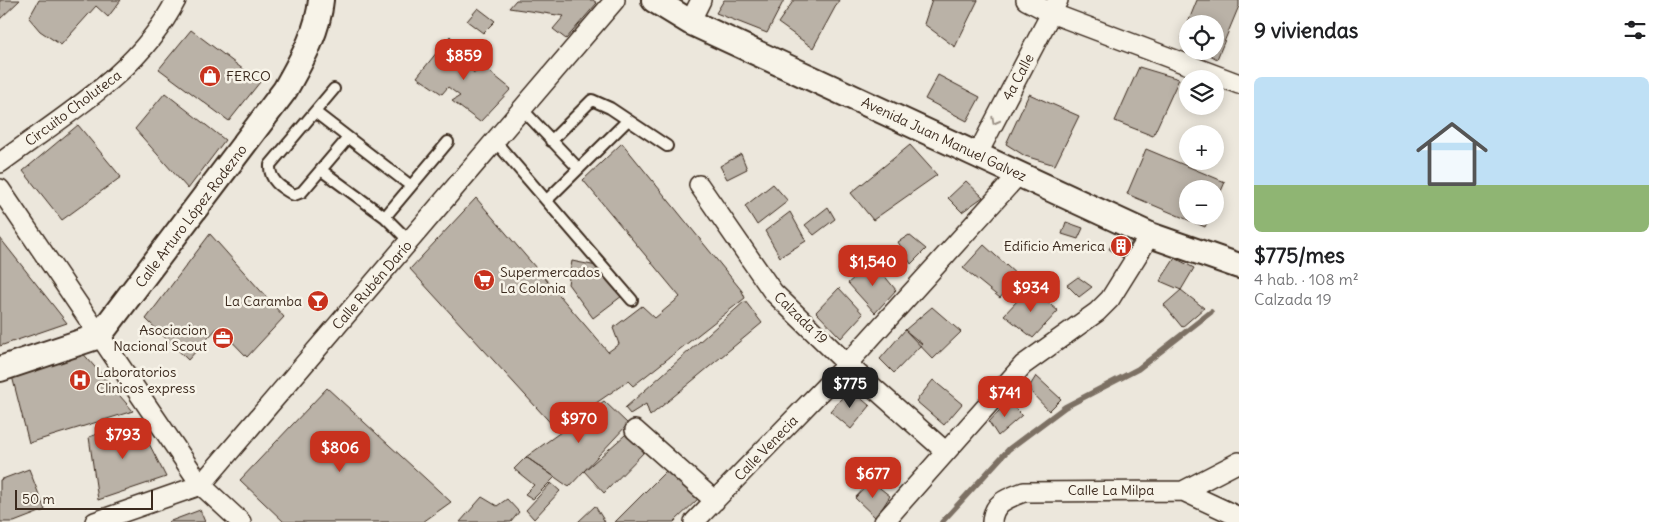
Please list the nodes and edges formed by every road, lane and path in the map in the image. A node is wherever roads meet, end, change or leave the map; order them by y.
1 (176, 0) edge
2 (321, 0) edge
3 (615, 0) edge
4 (654, 0) edge
5 (701, 0) edge
6 (1026, 0) edge
7 (1055, 7) edge
8 (690, 22) junction
9 (1239, 84) edge
10 (334, 89) dead end
11 (522, 110) junction
12 (315, 112) junction
13 (628, 120) junction
14 (348, 138) junction
15 (495, 141) junction
16 (551, 141) junction
17 (448, 142) dead end
18 (668, 146) dead end
19 (978, 155) junction
20 (0, 163) edge
21 (578, 168) junction
22 (321, 170) junction
23 (1019, 174) junction
24 (411, 186) junction
25 (699, 186) dead end
26 (0, 189) edge
27 (546, 200) junction
28 (384, 218) junction
29 (1150, 235) junction
30 (409, 241) junction
31 (1239, 266) edge
32 (632, 300) dead end
33 (100, 336) junction
34 (847, 364) junction
35 (0, 369) edge
36 (635, 430) dead end
37 (946, 452) junction
38 (1239, 462) edge
39 (201, 485) junction
40 (1183, 491) junction
41 (715, 501) junction
42 (1239, 517) edge
43 (95, 522) edge
44 (241, 522) edge
45 (694, 522) edge
46 (884, 522) edge
47 (992, 522) edge

1 - 20 street, Circuito Choluteca
2 - 33 street, Calle Arturo López Rodezno
3 - 11 street, Calle Rubén Darío
4 - 8 street, Avenida Juan Manuel Galvez
5 - 8 street
6 - 7 street
7 - 9 street
7 -> 19 street, 4a Calle
8 - 19 street, Avenida Juan Manuel Galvez
10 - 12 lane
11 - 15 street, Calle Rubén Darío
11 - 16 lane
12 - 14 lane
12 - 22 lane
13 - 16 lane
13 - 18 lane
13 - 21 lane
14 - 22 lane
14 - 24 lane
15 - 27 lane
15 - 30 street, Calle Rubén Darío
16 - 21 lane
17 - 24 lane
19 - 23 street, Avenida Juan Manuel Galvez
21 - 27 lane
22 - 28 lane
23 - 29 street, Avenida Juan Manuel Galvez
23 - 34 street, Calle Venecia
24 - 28 lane
25 - 34 street, Calzada 19
26 - 33 street
27 - 32 lane
28 - 30 lane
29 - 31 street, Avenida Juan Manuel Galvez
29 - 37 street
30 - 39 street, Calle Rubén Darío
33 - 35 street
33 - 39 street
34 - 37 street, Calzada 19
34 - 41 street, Calle Venecia
36 - 41 street
37 - 46 street
38 - 40 street, Calle La Milpa
39 - 43 street
39 - 44 street
40 - 42 street
40 - 47 street, Calle La Milpa
41 - 45 street, Calle Venecia

